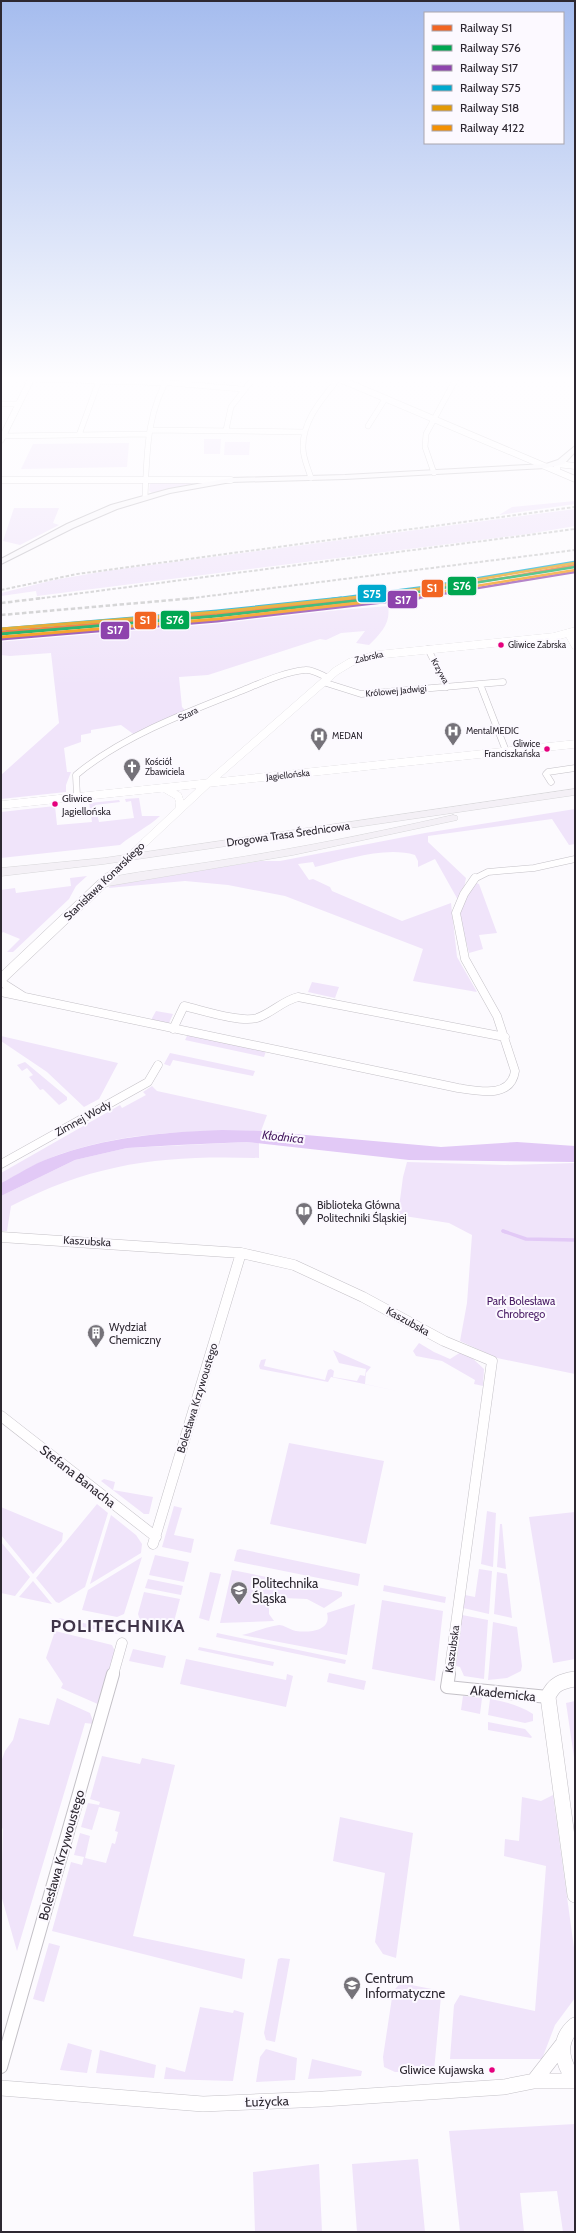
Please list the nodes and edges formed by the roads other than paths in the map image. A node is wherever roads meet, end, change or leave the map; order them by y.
1 (117, 479) edge
2 (147, 479) edge
3 (164, 479) edge
4 (263, 479) edge
5 (1, 480) edge
6 (231, 480) junction
7 (145, 497) junction
8 (1, 562) edge
9 (572, 632) edge
10 (575, 645) edge
11 (428, 649) junction
12 (325, 680) junction
13 (503, 682) dead end
14 (480, 684) junction
15 (447, 687) junction
16 (575, 744) edge
17 (506, 751) junction
18 (575, 768) edge
19 (551, 782) dead end
20 (206, 784) junction
21 (164, 788) junction
22 (575, 792) edge
23 (77, 797) junction
24 (575, 800) edge
25 (1, 805) edge
26 (179, 810) junction
27 (456, 817) junction
28 (261, 838) junction
29 (575, 859) edge
30 (1, 864) edge
31 (115, 870) junction
32 (1, 872) edge
33 (139, 875) junction
34 (1, 880) edge
35 (102, 883) junction
36 (1, 981) edge
37 (1, 992) edge
38 (30, 999) junction
39 (173, 1029) junction
40 (505, 1037) junction
41 (158, 1065) dead end
42 (1, 1164) edge
43 (1, 1237) edge
44 (240, 1253) junction
45 (1, 1416) edge
46 (154, 1540) joint
47 (122, 1643) dead end
48 (575, 1679) edge
49 (447, 1687) joint
50 (548, 1697) junction
51 (575, 1895) edge
52 (575, 2016) edge
53 (568, 2035) edge
54 (1, 2067) edge
55 (534, 2081) junction
56 (575, 2081) edge
57 (1, 2088) edge

1 - 5 street
2 - 7 street
3 - 6 street
4 - 6 main road
6 - 7 main road
7 - 8 main road
9 - 10 street
9 - 11 street, Zabrska
11 - 12 street, Zabrska
11 - 15 street, Krzywa
12 - 15 street, Królowej Jadwigi
12 - 20 street, Zabrska
12 - 23 street, Szara
13 - 14 street, Krzywa
14 - 15 street, Krzywa
14 - 17 street
16 - 17 street, Jagiellońska
17 - 20 street, Jagiellońska
18 - 19 street
20 - 21 street, Jagiellońska
20 - 26 street, Stanisława Konarskiego
21 - 23 street, Jagiellońska
21 - 26 street
22 - 28 main road, Drogowa Trasa Średnicowa
23 - 25 street, Jagiellońska
24 - 27 main road, Drogowa Trasa Średnicowa
26 - 31 street, Stanisława Konarskiego, bridge
27 - 33 main road
27 - 34 main road, Drogowa Trasa Średnicowa
28 - 30 main road
28 - 32 main road, Drogowa Trasa Średnicowa
29 - 40 street
31 - 33 main road
31 - 35 street, Stanisława Konarskiego
33 - 35 main road
35 - 36 street, Stanisława Konarskiego
36 - 38 street
37 - 38 street
38 - 39 street
39 - 40 street
39 - 40 street
41 - 42 street, Zimnej Wody
43 - 44 street, Kaszubska
44 - 46 street, Bolesława Krzywoustego
44 - 49 street, Kaszubska
45 - 46 street, Stefana Banacha
47 - 54 street, Bolesława Krzywoustego
48 - 50 street, Akademicka
49 - 50 street, Akademicka
50 - 51 street
52 - 53 street
53 - 55 street
53 - 56 street
55 - 56 street, Łużycka
55 - 57 street, Łużycka

